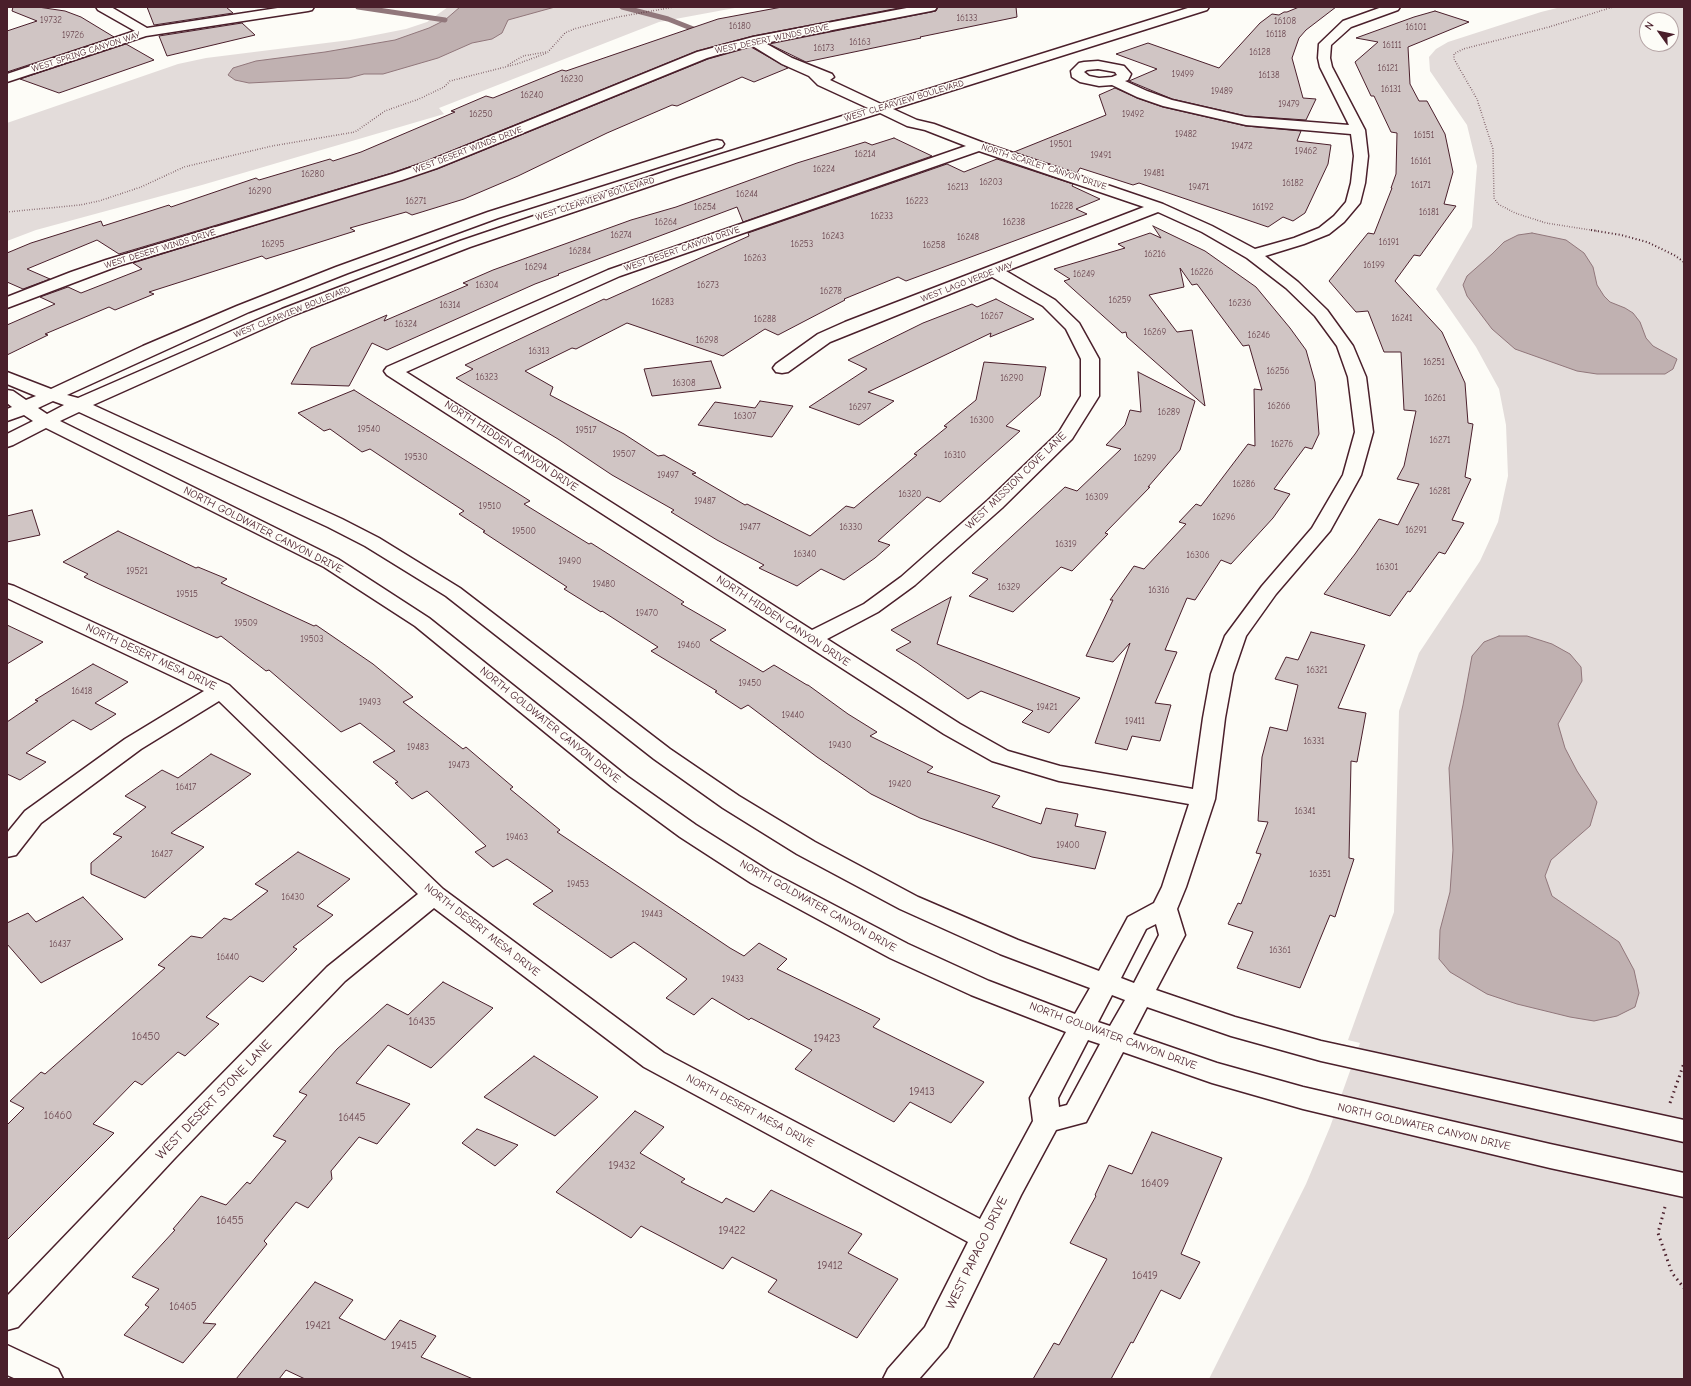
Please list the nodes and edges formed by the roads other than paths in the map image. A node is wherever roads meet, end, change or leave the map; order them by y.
1 (102, 7) edge
2 (308, 7) edge
3 (931, 7) edge
4 (1203, 7) edge
5 (1384, 8) edge
6 (145, 32) junction
7 (753, 41) junction
8 (7, 78) edge
9 (1114, 81) dead end
10 (876, 101) junction
11 (840, 106) dead end
12 (1358, 130) junction
13 (730, 140) dead end
14 (979, 146) junction
15 (1158, 207) junction
16 (1253, 255) junction
17 (994, 271) junction
18 (7, 303) edge
19 (782, 368) dead end
20 (393, 371) joint
21 (7, 377) edge
22 (50, 395) junction
23 (7, 396) edge
24 (78, 406) junction
25 (35, 414) junction
26 (7, 416) edge
27 (7, 441) edge
28 (7, 590) edge
29 (811, 639) junction
30 (221, 690) junction
31 (1203, 799) junction
32 (7, 849) edge
33 (434, 896) junction
34 (1164, 909) junction
35 (1094, 1005) junction
36 (1128, 1017) junction
37 (1047, 1121) junction
38 (1684, 1131) edge
39 (1684, 1185) edge
40 (986, 1237) junction
41 (7, 1317) edge
42 (7, 1359) edge
43 (47, 1379) edge
44 (899, 1379) edge

1 - 6 street
2 - 6 street, WEST SPRING CANYON WAY
3 - 7 street, WEST DESERT WINDS DRIVE
4 - 10 street, WEST CLEARVIEW BOULEVARD
5 - 12 street
6 - 8 street, WEST SPRING CANYON WAY
7 - 10 street, NORTH SCARLET CANYON DRIVE
7 - 18 street, WEST DESERT WINDS DRIVE
9 - 12 street
10 - 11 street, WEST CLEARVIEW BOULEVARD
10 - 14 street, NORTH SCARLET CANYON DRIVE
10 - 24 street, WEST CLEARVIEW BOULEVARD
12 - 16 street
13 - 22 street, WEST CLEARVIEW BOULEVARD
14 - 15 street, NORTH SCARLET CANYON DRIVE
14 - 20 street, WEST DESERT CANYON DRIVE
15 - 16 street, NORTH SCARLET CANYON DRIVE
15 - 17 street, WEST LAGO VERDE WAY
16 - 31 street, NORTH SCARLET CANYON DRIVE
17 - 19 street, WEST LAGO VERDE WAY
17 - 29 street, WEST MISSION COVE LANE
20 - 29 street, NORTH HIDDEN CANYON DRIVE
21 - 22 street, NORTH GOLDWATER CANYON DRIVE
22 - 24 street, NORTH GOLDWATER CANYON DRIVE
22 - 25 street, WEST CLEARVIEW BOULEVARD
23 - 25 street, NORTH GOLDWATER CANYON DRIVE
24 - 25 street, WEST CLEARVIEW BOULEVARD
24 - 35 street, NORTH GOLDWATER CANYON DRIVE
25 - 26 street, WEST CLEARVIEW BOULEVARD
25 - 27 street, WEST CLEARVIEW BOULEVARD
25 - 35 street, NORTH GOLDWATER CANYON DRIVE
28 - 30 street, NORTH DESERT MESA DRIVE
29 - 31 street, NORTH HIDDEN CANYON DRIVE
30 - 32 street
30 - 33 street, NORTH DESERT MESA DRIVE
31 - 34 street, NORTH SCARLET CANYON DRIVE
33 - 40 street, NORTH DESERT MESA DRIVE
33 - 41 street, WEST DESERT STONE LANE
34 - 35 street
34 - 36 street
35 - 36 street, NORTH GOLDWATER CANYON DRIVE
35 - 36 street, NORTH GOLDWATER CANYON DRIVE
35 - 37 street
36 - 37 street
36 - 38 street, NORTH GOLDWATER CANYON DRIVE
36 - 39 street, NORTH GOLDWATER CANYON DRIVE
37 - 40 street, WEST PAPAGO DRIVE
40 - 44 street, WEST PAPAGO DRIVE
42 - 43 street

